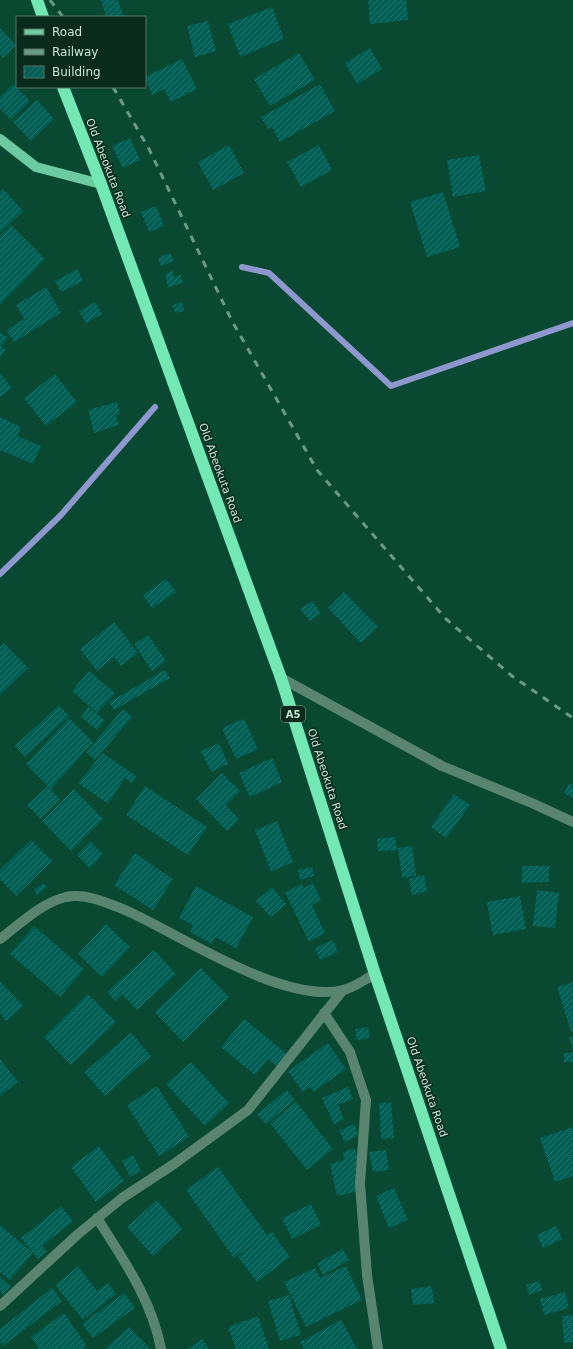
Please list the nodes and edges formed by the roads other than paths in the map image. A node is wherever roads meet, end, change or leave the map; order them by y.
1 (37, 0) edge
2 (43, 16) edge
3 (63, 88) edge
4 (0, 139) edge
5 (101, 184) junction
6 (281, 678) junction
7 (573, 822) edge
8 (0, 939) edge
9 (375, 974) junction
10 (344, 990) junction
11 (324, 1013) junction
12 (97, 1218) junction
13 (0, 1306) edge
14 (160, 1349) edge
15 (378, 1349) edge
16 (501, 1349) edge

1 - 2 highway
3 - 5 highway, Old Abeokuta Road / A5
4 - 5 main road
5 - 6 highway, Old Abeokuta Road / A5
6 - 7 street
6 - 9 highway, Old Abeokuta Road / A5
8 - 10 street
9 - 10 street
9 - 16 highway, Old Abeokuta Road / A5
10 - 11 street
11 - 12 street
11 - 15 street
12 - 13 street
12 - 14 street

